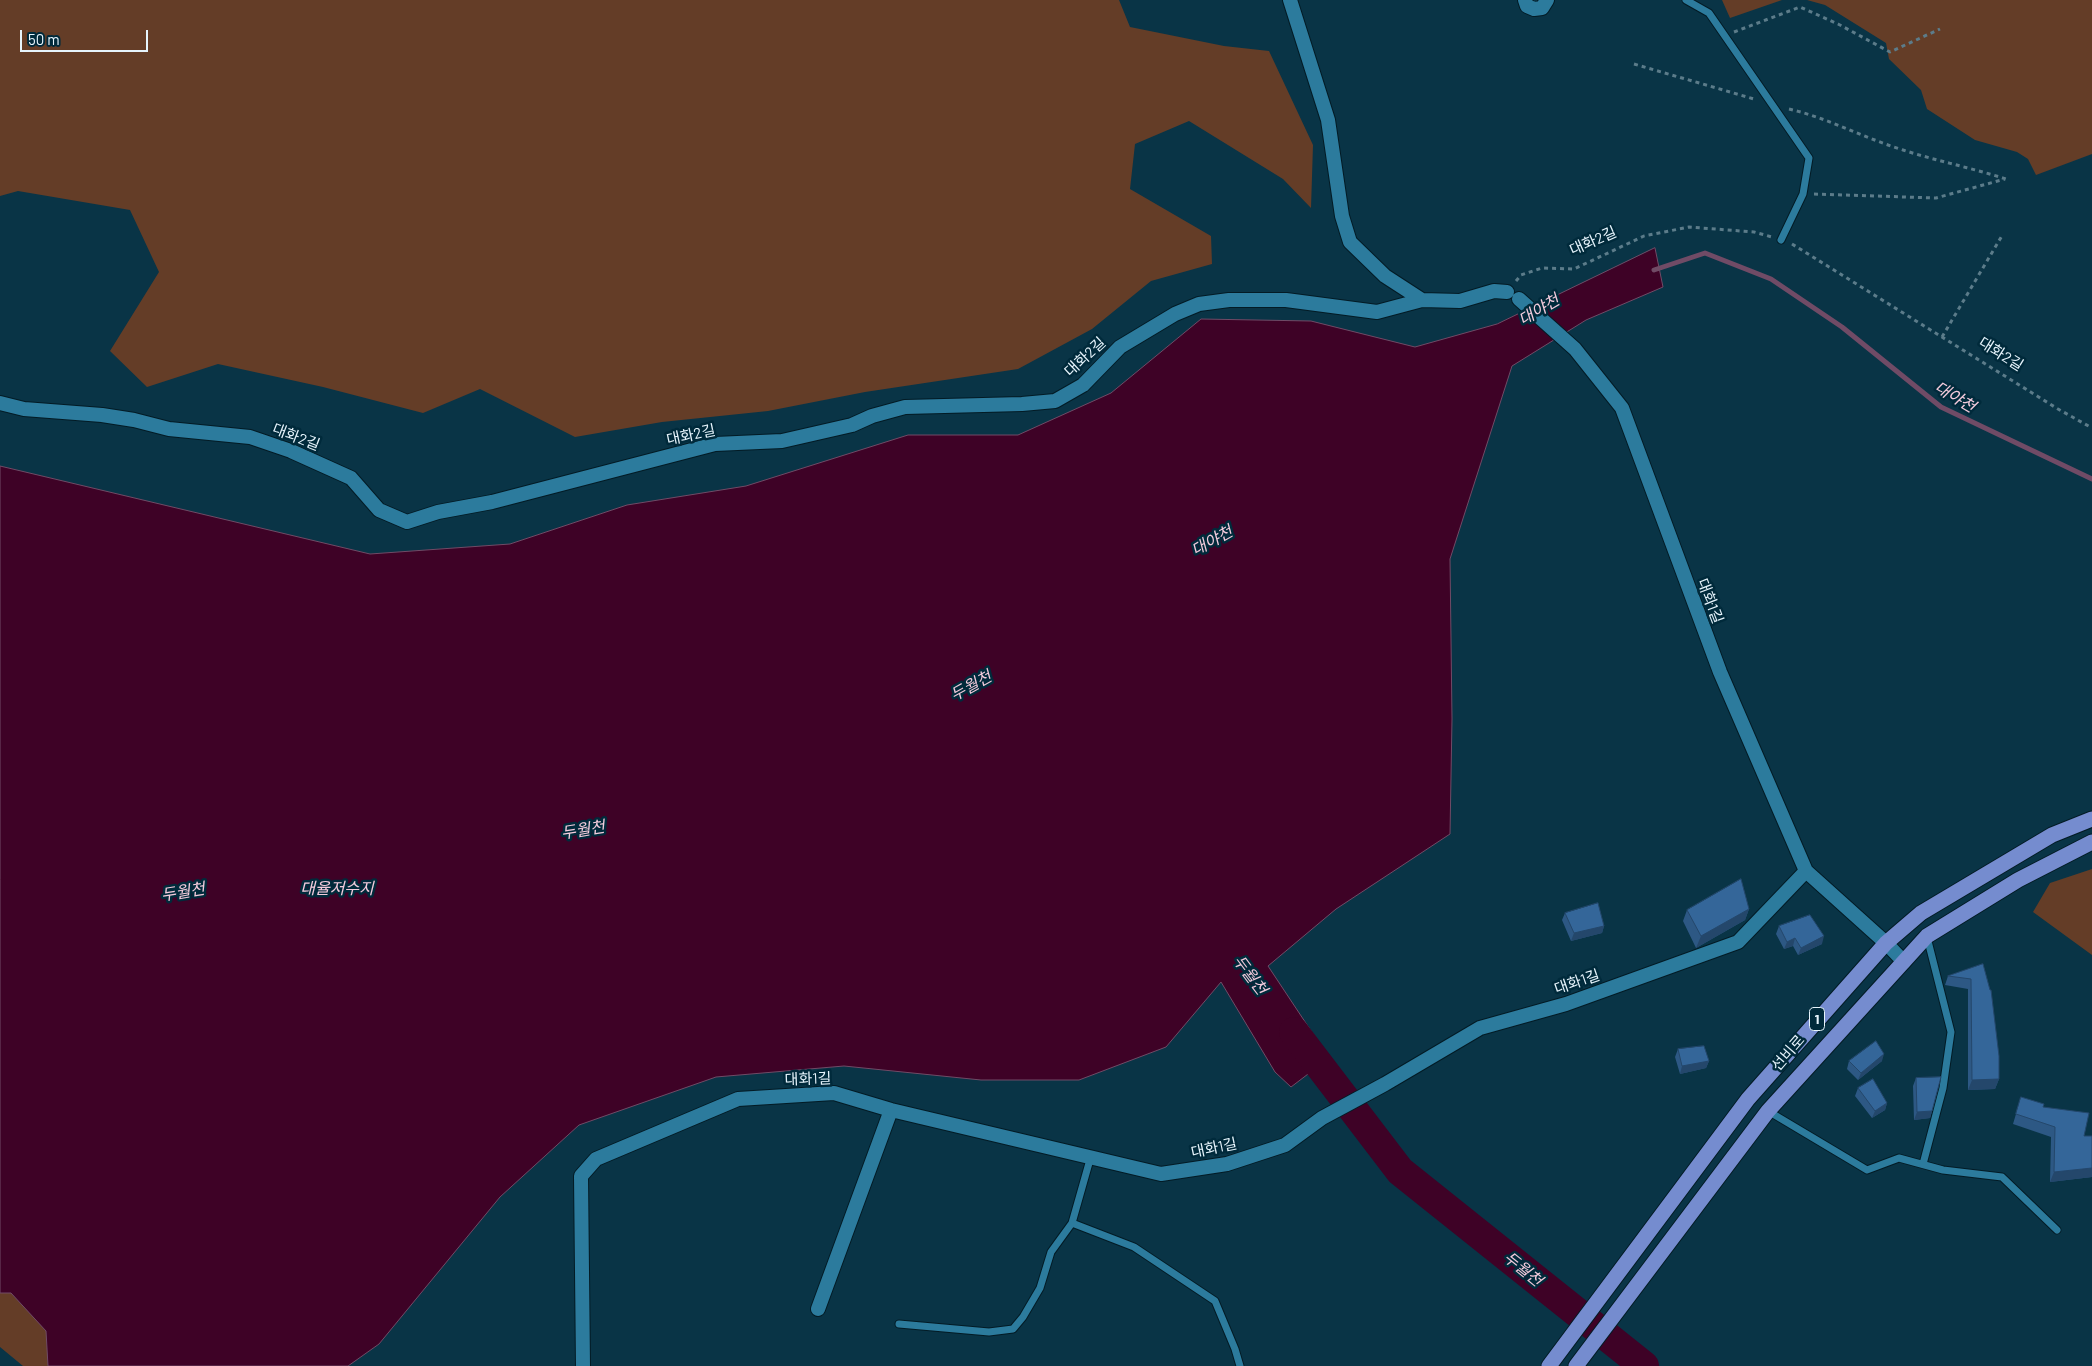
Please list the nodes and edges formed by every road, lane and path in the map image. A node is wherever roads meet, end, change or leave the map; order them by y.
1 (1290, 0) edge
2 (1525, 0) edge
3 (1547, 0) edge
4 (1686, 0) edge
5 (1704, 0) edge
6 (1704, 10) junction
7 (1940, 29) dead end
8 (1724, 36) junction
9 (1634, 64) dead end
10 (1771, 104) junction
11 (1803, 194) junction
12 (2003, 234) dead end
13 (1781, 240) junction
14 (1513, 295) junction
15 (1422, 300) junction
16 (1942, 337) junction
17 (0, 403) edge
18 (2092, 428) edge
19 (2092, 819) edge
20 (2092, 842) edge
21 (1806, 871) junction
22 (1927, 936) junction
23 (1886, 943) junction
24 (1904, 962) junction
25 (891, 1110) junction
26 (1768, 1111) junction
27 (1091, 1156) junction
28 (1923, 1164) junction
29 (1072, 1224) junction
30 (2057, 1230) dead end
31 (818, 1309) dead end
32 (899, 1324) dead end
33 (1554, 1360) edge
34 (583, 1366) edge
35 (1240, 1366) edge
36 (1576, 1366) edge

1 - 15 street
2 - 3 street
4 - 6 lane
5 - 6 lane
6 - 8 lane
7 - 8 path
8 - 10 lane
9 - 10 path
10 - 11 lane
10 - 11 path
11 - 13 lane
12 - 16 path
13 - 14 path, 대화2길
13 - 16 path, 대화2길
14 - 15 street, 대화2길
14 - 21 street, 대화1길
15 - 17 street, 대화2길
16 - 18 path, 대화2길
19 - 23 main road, 선비로 / 1
20 - 22 main road, 선비로 / 1
21 - 23 street, 대화1길
21 - 27 street, 대화1길
22 - 24 main road, 선비로 / 1
22 - 28 lane
23 - 24 street, 대화1길
23 - 33 main road, 선비로 / 1
24 - 26 main road, 선비로 / 1
25 - 27 street, 대화1길
25 - 31 street
25 - 34 street, 대화1길
26 - 28 lane
26 - 36 main road, 선비로 / 1
27 - 29 lane
28 - 30 lane
29 - 32 lane
29 - 35 lane

